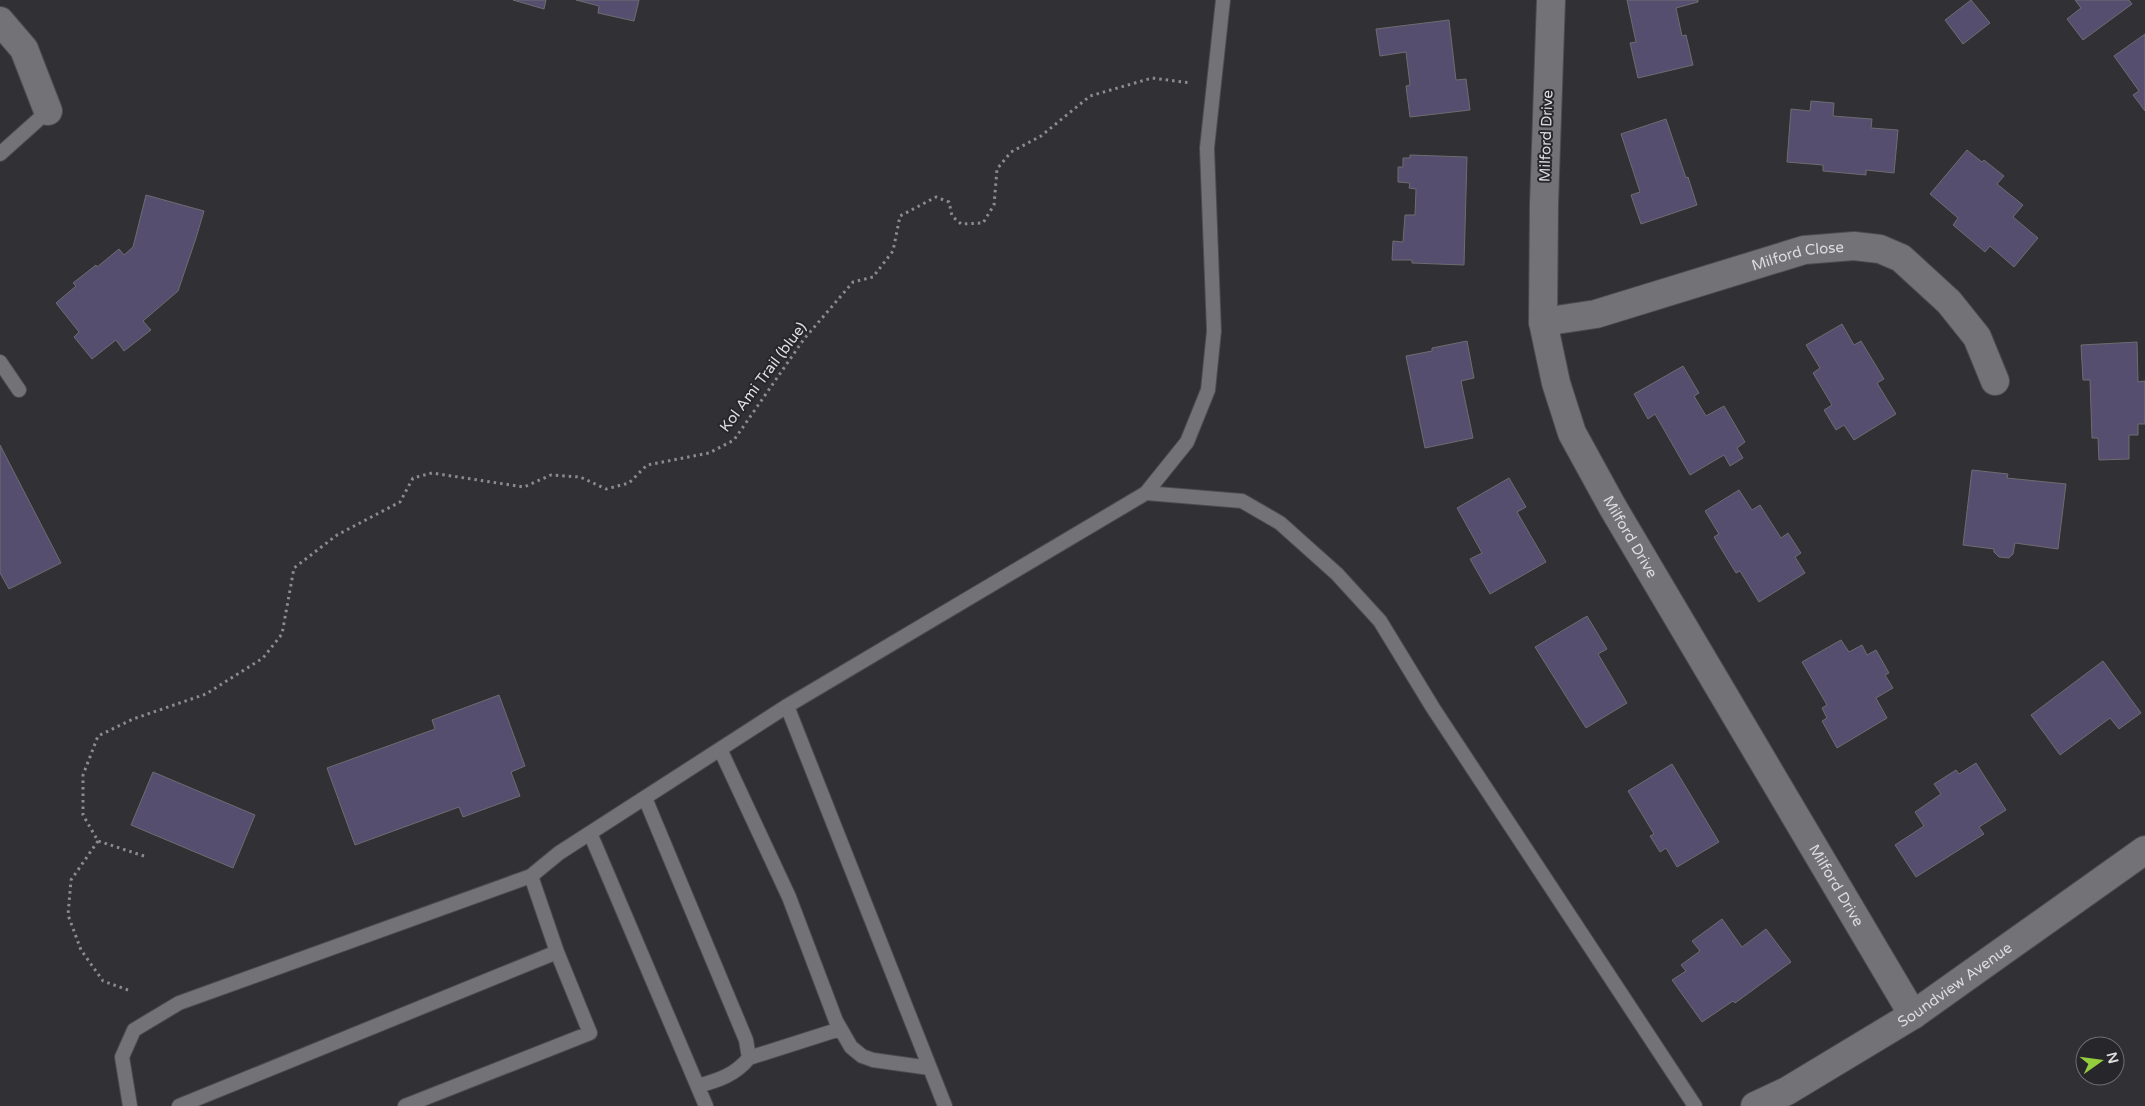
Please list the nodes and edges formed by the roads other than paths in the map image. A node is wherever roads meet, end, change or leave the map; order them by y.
1 (1223, 0) edge
2 (1551, 0) edge
3 (0, 21) edge
4 (48, 111) joint
5 (0, 154) edge
6 (1543, 322) junction
7 (0, 362) edge
8 (1996, 380) dead end
9 (19, 390) dead end
10 (1146, 493) junction
11 (787, 706) junction
12 (720, 749) junction
13 (645, 798) junction
14 (590, 833) junction
15 (2145, 850) edge
16 (530, 876) junction
17 (557, 952) junction
18 (1914, 1015) junction
19 (840, 1029) junction
20 (749, 1058) junction
21 (930, 1068) junction
22 (698, 1086) junction
23 (130, 1106) edge
24 (179, 1106) edge
25 (405, 1106) edge
26 (706, 1106) edge
27 (945, 1106) edge
28 (1695, 1106) edge
29 (1755, 1106) edge

1 - 10 lane
2 - 6 street, Milford Drive
3 - 4 street
4 - 5 lane
6 - 8 street, Milford Close
6 - 18 street, Milford Drive
7 - 9 lane
10 - 11 lane
10 - 28 lane
11 - 12 lane
11 - 21 lane
12 - 13 lane
12 - 19 lane
13 - 14 lane
13 - 20 lane
14 - 16 lane
14 - 22 lane
15 - 18 street, Soundview Avenue
16 - 17 lane
16 - 23 lane
17 - 24 lane
17 - 25 lane
18 - 29 street, Soundview Avenue
19 - 20 lane
19 - 21 lane
20 - 22 lane
21 - 27 lane
22 - 26 lane

